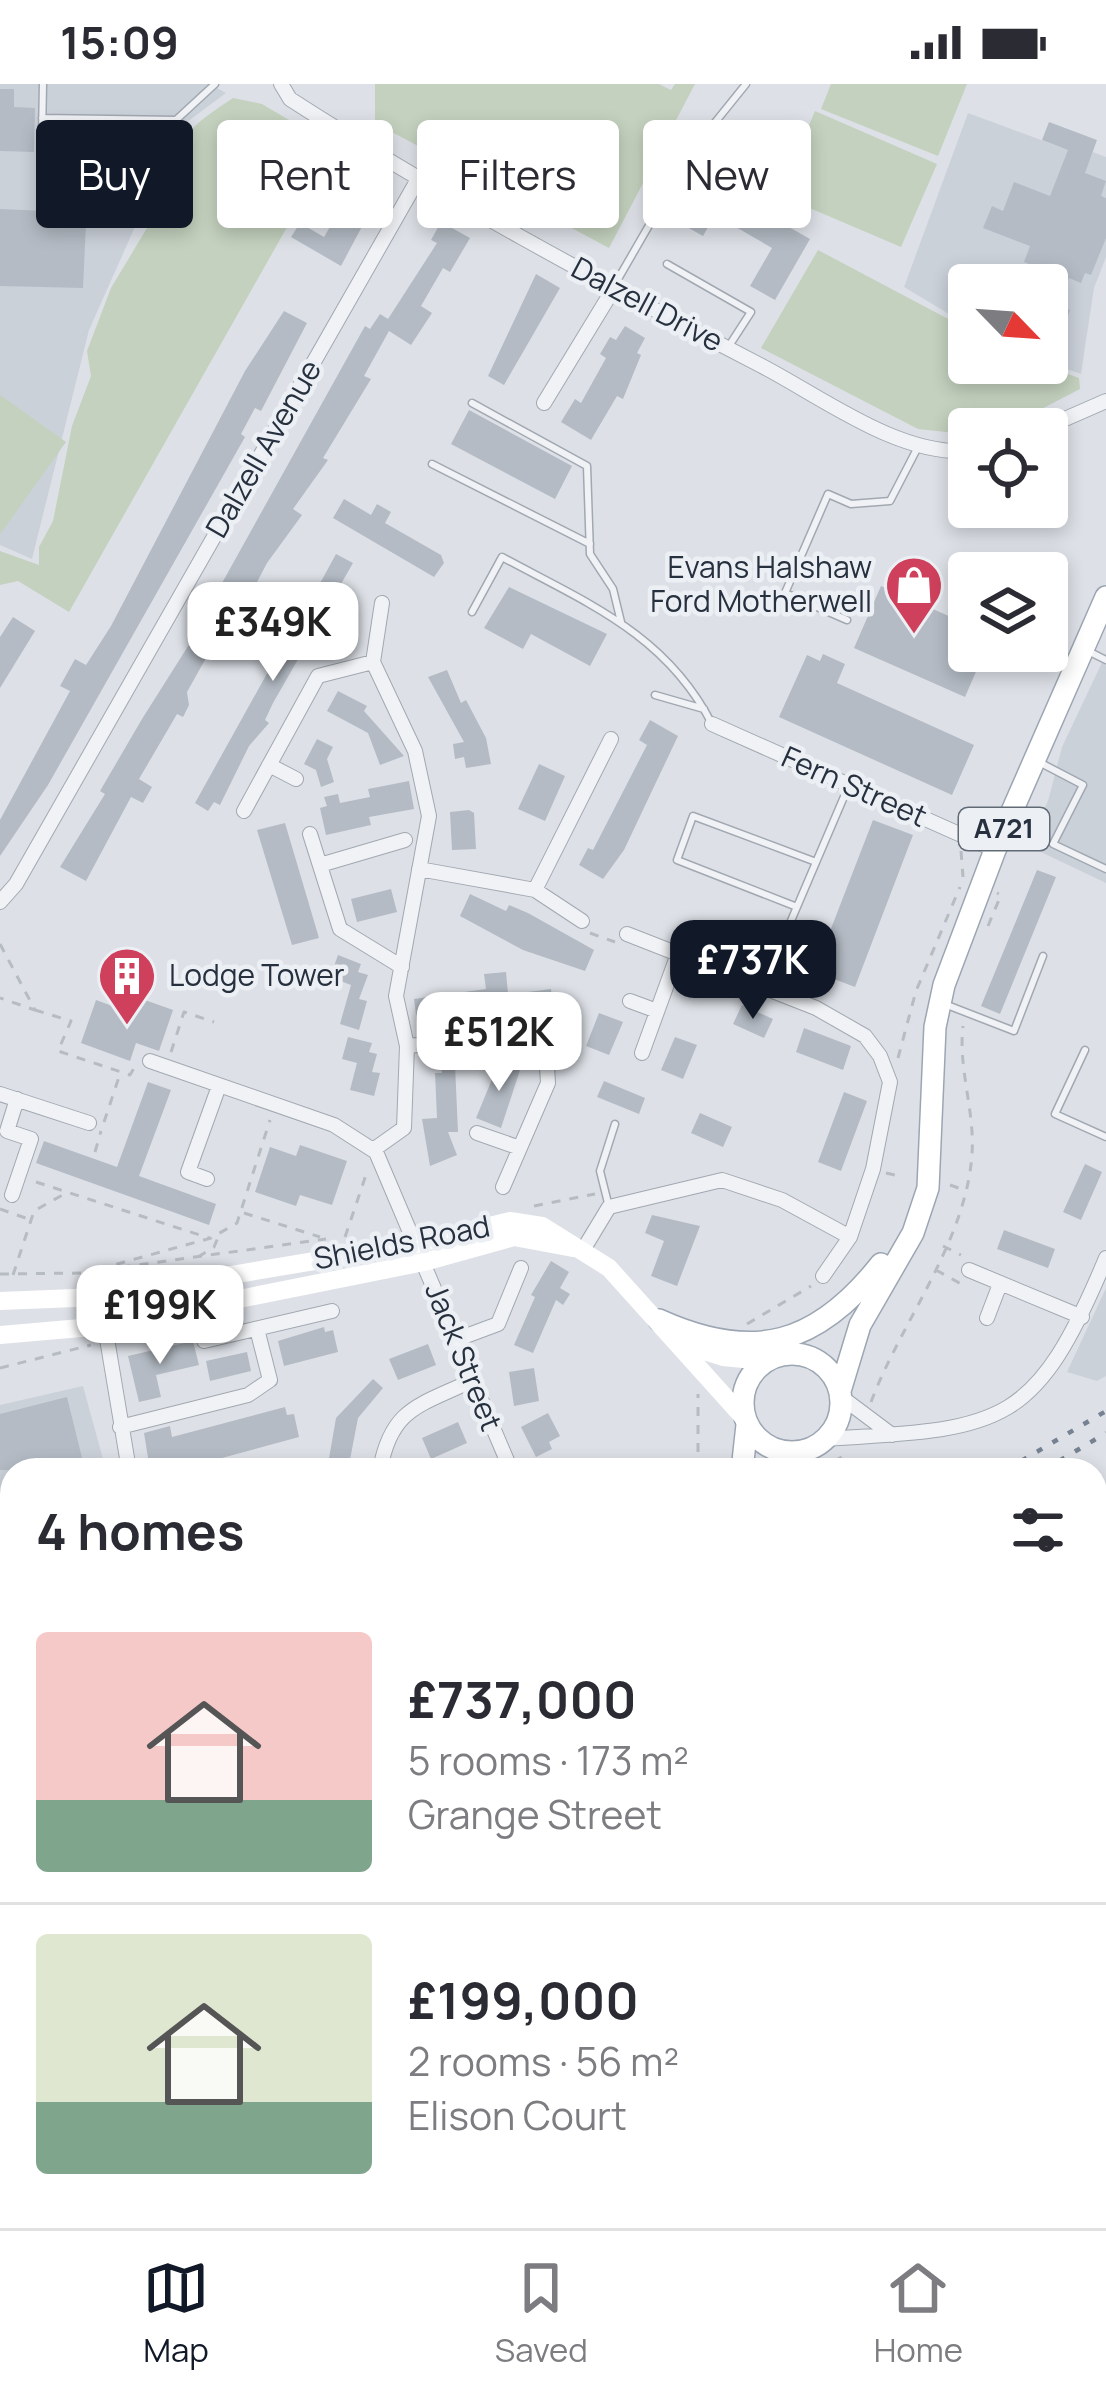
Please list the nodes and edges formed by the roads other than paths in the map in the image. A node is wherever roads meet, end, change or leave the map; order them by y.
1 (43, 84) edge
2 (215, 84) edge
3 (281, 84) edge
4 (746, 84) edge
5 (42, 118) joint
6 (417, 181) joint
7 (504, 228) edge
8 (668, 264) dead end
9 (614, 287) junction
10 (726, 350) junction
11 (1106, 401) edge
12 (544, 403) dead end
13 (472, 404) dead end
14 (1068, 418) edge
15 (918, 448) junction
16 (948, 450) edge
17 (432, 464) dead end
18 (590, 544) junction
19 (1106, 597) edge
20 (382, 603) dead end
21 (472, 612) dead end
22 (847, 620) dead end
23 (621, 622) junction
24 (1082, 648) junction
25 (1106, 660) edge
26 (373, 662) junction
27 (655, 695) dead end
28 (708, 717) junction
29 (610, 739) dead end
30 (1034, 759) junction
31 (269, 765) junction
32 (296, 779) dead end
33 (849, 785) junction
34 (244, 812) dead end
35 (310, 835) dead end
36 (405, 840) dead end
37 (995, 850) junction
38 (816, 862) junction
39 (320, 865) junction
40 (419, 869) junction
41 (1106, 869) edge
42 (535, 890) junction
43 (0, 902) edge
44 (797, 908) junction
45 (582, 921) road end
46 (627, 934) road end
47 (678, 954) junction
48 (1043, 956) dead end
49 (773, 963) dead end
50 (402, 967) junction
51 (630, 1001) dead end
52 (940, 1003) junction
53 (657, 1011) junction
54 (407, 1046) junction
55 (1085, 1050) dead end
56 (642, 1053) dead end
57 (150, 1061) dead end
58 (219, 1086) junction
59 (0, 1094) edge
60 (17, 1099) junction
61 (89, 1124) dead end
62 (615, 1124) dead end
63 (3, 1130) edge
64 (477, 1133) dead end
65 (1106, 1137) edge
66 (520, 1148) junction
67 (375, 1151) junction
68 (207, 1178) dead end
69 (503, 1187) dead end
70 (11, 1195) dead end
71 (609, 1208) junction
72 (921, 1211) junction
73 (850, 1237) junction
74 (583, 1250) junction
75 (420, 1253) junction
76 (1106, 1258) edge
77 (521, 1268) dead end
78 (968, 1270) dead end
79 (823, 1276) dead end
80 (1000, 1284) junction
81 (100, 1297) junction
82 (872, 1300) junction
83 (6, 1302) edge
84 (332, 1311) dead end
85 (1082, 1317) junction
86 (987, 1318) dead end
87 (659, 1321) junction
88 (257, 1329) junction
89 (0, 1334) edge
90 (105, 1334) junction
91 (455, 1340) junction
92 (204, 1341) dead end
93 (679, 1343) junction
94 (802, 1354) junction
95 (765, 1361) junction
96 (469, 1382) junction
97 (840, 1394) junction
98 (746, 1421) junction
99 (120, 1427) junction
100 (892, 1435) junction
101 (816, 1444) junction
102 (126, 1458) edge
103 (382, 1458) edge
104 (505, 1458) edge
105 (743, 1458) edge
106 (800, 1458) edge

1 - 5 lane
2 - 5 lane
3 - 6 street, Dalzell Drive
4 - 9 lane
6 - 43 street, Dalzell Avenue
7 - 9 street, Dalzell Drive
8 - 10 lane
9 - 10 street, Dalzell Drive
9 - 12 street
10 - 15 street, Dalzell Drive
11 - 14 street
13 - 18 lane
15 - 16 street, Dalzell Drive
15 - 22 lane
17 - 18 lane
18 - 23 lane
19 - 24 main road, A721
20 - 26 street
21 - 23 lane
23 - 28 lane
24 - 25 lane
24 - 30 main road, A721
26 - 31 street
26 - 40 street
27 - 28 lane
28 - 33 street, Fern Street
29 - 42 street
30 - 37 main road, A721
30 - 41 lane
31 - 32 street
31 - 34 street
33 - 37 street, Fern Street
33 - 38 lane
35 - 39 street
36 - 39 street
37 - 52 main road, A721
38 - 44 lane
38 - 44 lane
39 - 50 street
40 - 42 street
40 - 50 street
42 - 45 street
44 - 49 lane
46 - 47 street
47 - 53 street
47 - 73 street
48 - 52 lane
50 - 54 street
51 - 53 street
52 - 72 main road, A721
53 - 56 street
54 - 66 street
54 - 67 street
55 - 65 lane
57 - 58 street
58 - 67 street
58 - 68 street
59 - 60 street
60 - 61 street
60 - 63 street
62 - 71 lane
63 - 70 street
64 - 66 street
66 - 69 street
67 - 75 street, Jack Street
71 - 73 street
71 - 74 street
72 - 82 main road, A721
72 - 87 main road
73 - 79 street
74 - 75 main road, Shields Road
74 - 87 main road, Shields Road
75 - 81 main road, Shields Road
75 - 90 main road, Shields Road
75 - 91 street, Jack Street
76 - 85 street
77 - 91 street
78 - 80 street
80 - 85 street
80 - 86 street
81 - 83 main road, Shields Road
81 - 90 street
82 - 94 main road, A721
82 - 97 main road, A721
83 - 89 main road
84 - 88 street
85 - 100 street
87 - 93 main road, Shields Road
88 - 92 street
88 - 99 street
89 - 90 main road, Shields Road
90 - 99 street
91 - 96 street, Jack Street
93 - 95 main road
93 - 98 main road, Shields Road
94 - 95 main road
94 - 97 main road
95 - 98 main road
96 - 103 street
96 - 104 street, Jack Street
97 - 100 street
97 - 101 main road
98 - 101 main road
98 - 105 main road
99 - 102 street
100 - 101 street
101 - 106 main road

